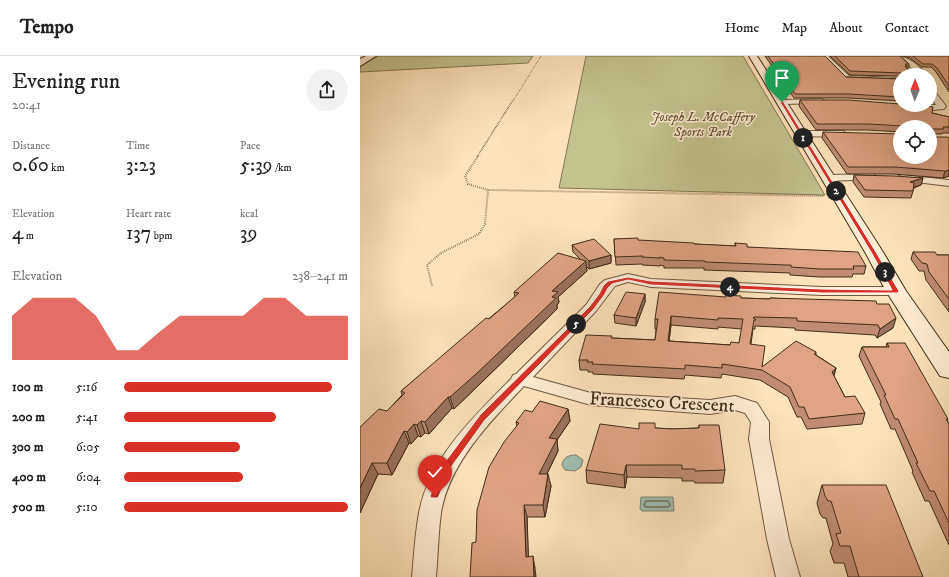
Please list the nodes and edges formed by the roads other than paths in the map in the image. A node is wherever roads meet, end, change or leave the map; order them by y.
1 (372, 56) edge
2 (753, 56) edge
3 (825, 56) edge
4 (900, 56) edge
5 (360, 63) edge
6 (916, 68) edge
7 (893, 80) edge
8 (828, 101) edge
9 (937, 101) edge
10 (782, 102) junction
11 (937, 108) edge
12 (800, 134) junction
13 (856, 134) edge
14 (882, 177) edge
15 (828, 178) junction
16 (893, 178) edge
17 (949, 183) edge
18 (896, 291) junction
19 (949, 370) edge
20 (519, 380) junction
21 (424, 577) edge
22 (788, 577) edge

1 - 5 street
2 - 10 street
3 - 7 street
4 - 6 street
8 - 10 street
9 - 11 street
10 - 12 street
12 - 13 street
12 - 15 street
14 - 15 street
15 - 18 street
16 - 17 street
18 - 19 street
18 - 20 street
20 - 21 street
20 - 22 street, Francesco Crescent

